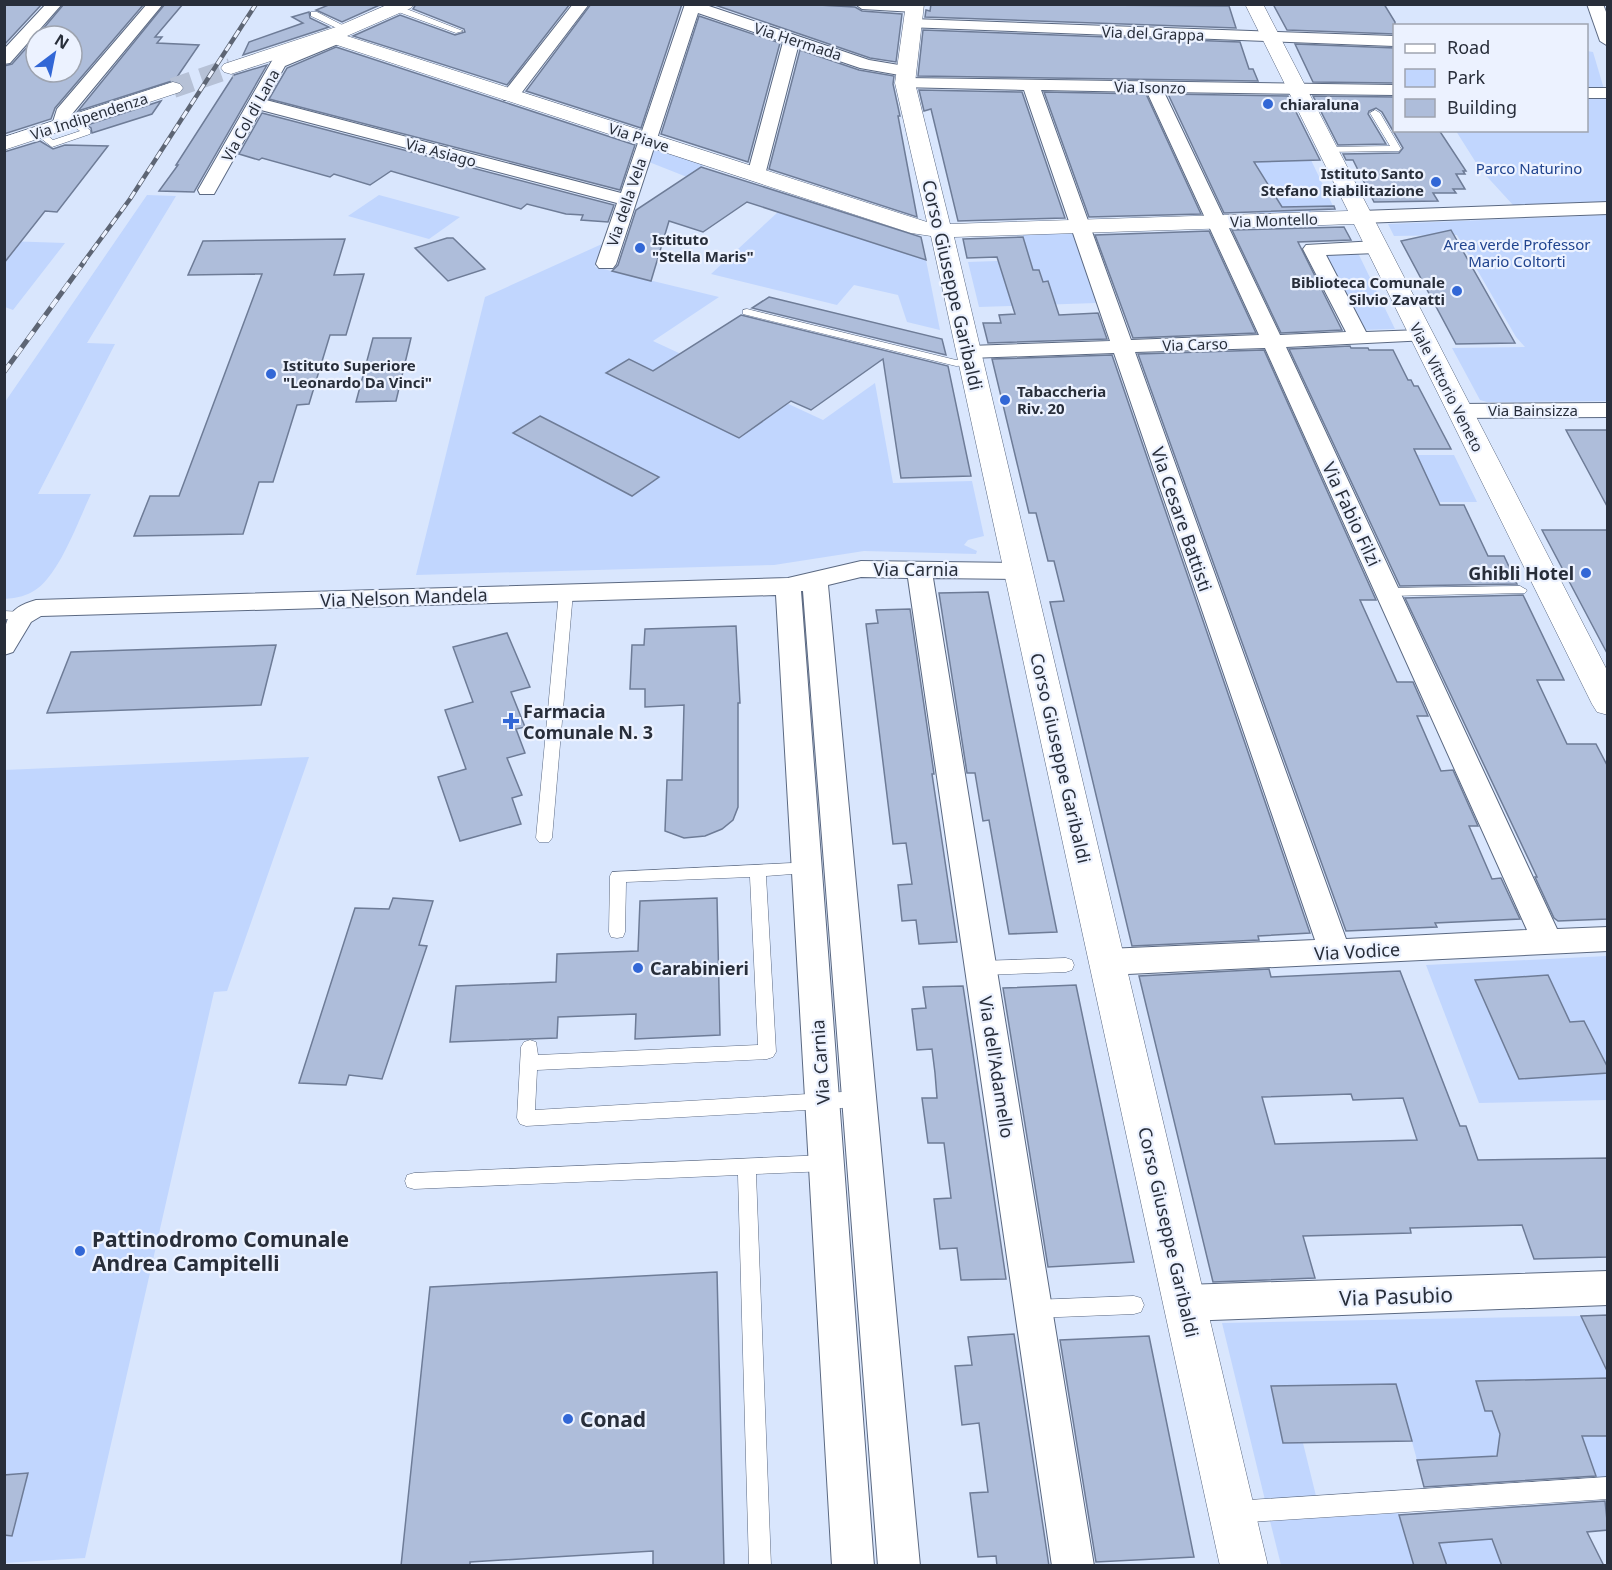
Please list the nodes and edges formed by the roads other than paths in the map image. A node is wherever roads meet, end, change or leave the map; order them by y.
1 (55, 4) edge
2 (156, 4) edge
3 (582, 4) edge
4 (862, 4) edge
5 (1254, 4) edge
6 (1594, 4) edge
7 (692, 5) edge
8 (400, 6) edge
9 (914, 12) edge
10 (314, 14) dead end
11 (459, 31) dead end
12 (337, 34) junction
13 (1270, 36) junction
14 (792, 39) junction
15 (1393, 41) edge
16 (1603, 46) edge
17 (4, 58) edge
18 (231, 68) tunnel mouth
19 (905, 77) junction
20 (1031, 85) junction
21 (1153, 87) junction
22 (173, 88) tunnel mouth
23 (1296, 88) junction
24 (1393, 90) edge
25 (1588, 93) edge
26 (1608, 93) edge
27 (510, 96) junction
28 (256, 103) junction
29 (1375, 113) dead end
30 (67, 123) junction
31 (647, 140) junction
32 (4, 144) edge
33 (1327, 150) junction
34 (752, 174) junction
35 (207, 190) dead end
36 (627, 200) junction
37 (1608, 208) edge
38 (1361, 217) junction
39 (1216, 222) junction
40 (1080, 226) junction
41 (941, 231) junction
42 (1376, 247) junction
43 (606, 264) dead end
44 (747, 312) dead end
45 (1421, 336) junction
46 (1359, 338) junction
47 (1273, 341) junction
48 (1121, 347) junction
49 (970, 357) junction
50 (1608, 410) edge
51 (1459, 411) junction
52 (919, 569) junction
53 (1018, 571) junction
54 (802, 583) junction
55 (1520, 590) dead end
56 (567, 592) junction
57 (1388, 592) junction
58 (13, 616) edge
59 (4, 646) edge
60 (1608, 704) edge
61 (813, 727) junction
62 (544, 838) dead end
63 (840, 867) junction
64 (807, 868) junction
65 (758, 870) junction
66 (617, 932) dead end
67 (1608, 939) edge
68 (1548, 942) junction
69 (1335, 952) junction
70 (1107, 962) junction
71 (1066, 965) dead end
72 (982, 968) junction
73 (859, 1099) junction
74 (822, 1101) junction
75 (747, 1166) junction
76 (828, 1178) junction
77 (414, 1181) dead end
78 (867, 1191) junction
79 (1608, 1288) edge
80 (1185, 1303) junction
81 (1134, 1305) dead end
82 (1034, 1309) junction
83 (889, 1449) junction
84 (846, 1451) junction
85 (1608, 1488) edge
86 (1232, 1512) junction
87 (760, 1566) edge
88 (853, 1566) edge
89 (899, 1566) edge
90 (1073, 1566) edge
91 (1244, 1566) edge

1 - 17 street
2 - 30 street
3 - 27 street
4 - 9 street, Via del Grappa
5 - 13 street, Viale Vittorio Veneto
6 - 16 street
7 - 14 street, Via Hermada
7 - 31 street, Via della Vela
8 - 11 lane
8 - 12 street
9 - 13 street, Via del Grappa
9 - 19 street, Corso Giuseppe Garibaldi
10 - 12 lane
12 - 18 street
12 - 27 street, Via Piave
12 - 28 street, Via Col di Lana
13 - 15 street, Via del Grappa
13 - 23 street, Viale Vittorio Veneto
14 - 19 street, Via Hermada
14 - 34 street
19 - 20 street, Via Isonzo
19 - 41 street, Corso Giuseppe Garibaldi
20 - 21 street, Via Isonzo
20 - 40 street, Via Cesare Battisti
21 - 23 street, Via Isonzo
21 - 39 street, Via Fabio Filzi
22 - 30 street, Via Indipendenza
23 - 24 street, Via Isonzo
23 - 33 street, Viale Vittorio Veneto
25 - 26 street
27 - 31 street, Via Piave
28 - 35 street, Via Col di Lana
28 - 36 street, Via Asiago
29 - 33 lane
30 - 32 street, Via Indipendenza
31 - 34 street, Via Piave
31 - 36 street, Via della Vela
33 - 38 street, Viale Vittorio Veneto
34 - 41 street, Via Piave
36 - 43 street, Via della Vela
37 - 38 street, Via Montello
38 - 39 street, Via Montello
38 - 42 street, Viale Vittorio Veneto
39 - 40 street, Via Montello
39 - 47 street, Via Fabio Filzi
40 - 41 street, Via Montello
40 - 48 street, Via Cesare Battisti
41 - 49 street, Corso Giuseppe Garibaldi
42 - 45 street, Viale Vittorio Veneto
42 - 46 street
44 - 49 lane
45 - 46 street, Via Carso
45 - 51 street, Viale Vittorio Veneto
46 - 47 street, Via Carso
47 - 48 street, Via Carso
47 - 57 street, Via Fabio Filzi
48 - 49 street, Via Carso
48 - 69 street, Via Cesare Battisti
49 - 53 street, Corso Giuseppe Garibaldi
50 - 51 street, Via Bainsizza
51 - 60 street, Viale Vittorio Veneto
52 - 53 street, Via Carnia
52 - 54 street, Via Carnia
52 - 72 street, Via dell'Adamello
53 - 70 street, Corso Giuseppe Garibaldi
54 - 56 street, Via Nelson Mandela
54 - 61 street, Via Carnia
55 - 57 lane
56 - 58 street, Via Nelson Mandela
56 - 62 lane
57 - 68 street, Via Fabio Filzi
58 - 59 street
61 - 63 street, Via Carnia
61 - 64 street, Via Carnia
63 - 64 lane
63 - 73 street, Via Carnia
64 - 65 lane
64 - 74 street, Via Carnia
65 - 66 lane
65 - 74 lane
67 - 68 street, Via Vodice
68 - 69 street, Via Vodice
69 - 70 street, Via Vodice
70 - 80 street, Corso Giuseppe Garibaldi
71 - 72 lane
72 - 82 street, Via dell'Adamello
73 - 74 lane
73 - 78 street, Via Carnia
74 - 76 street, Via Carnia
75 - 76 lane
75 - 77 lane
75 - 87 lane
76 - 78 lane
76 - 84 street, Via Carnia
78 - 83 street, Via Carnia
79 - 80 street, Via Pasubio
80 - 86 street, Corso Giuseppe Garibaldi
81 - 82 lane
82 - 90 street, Via dell'Adamello
83 - 84 lane
83 - 89 street, Via Carnia
84 - 88 street, Via Carnia
85 - 86 lane
86 - 91 street, Corso Giuseppe Garibaldi

